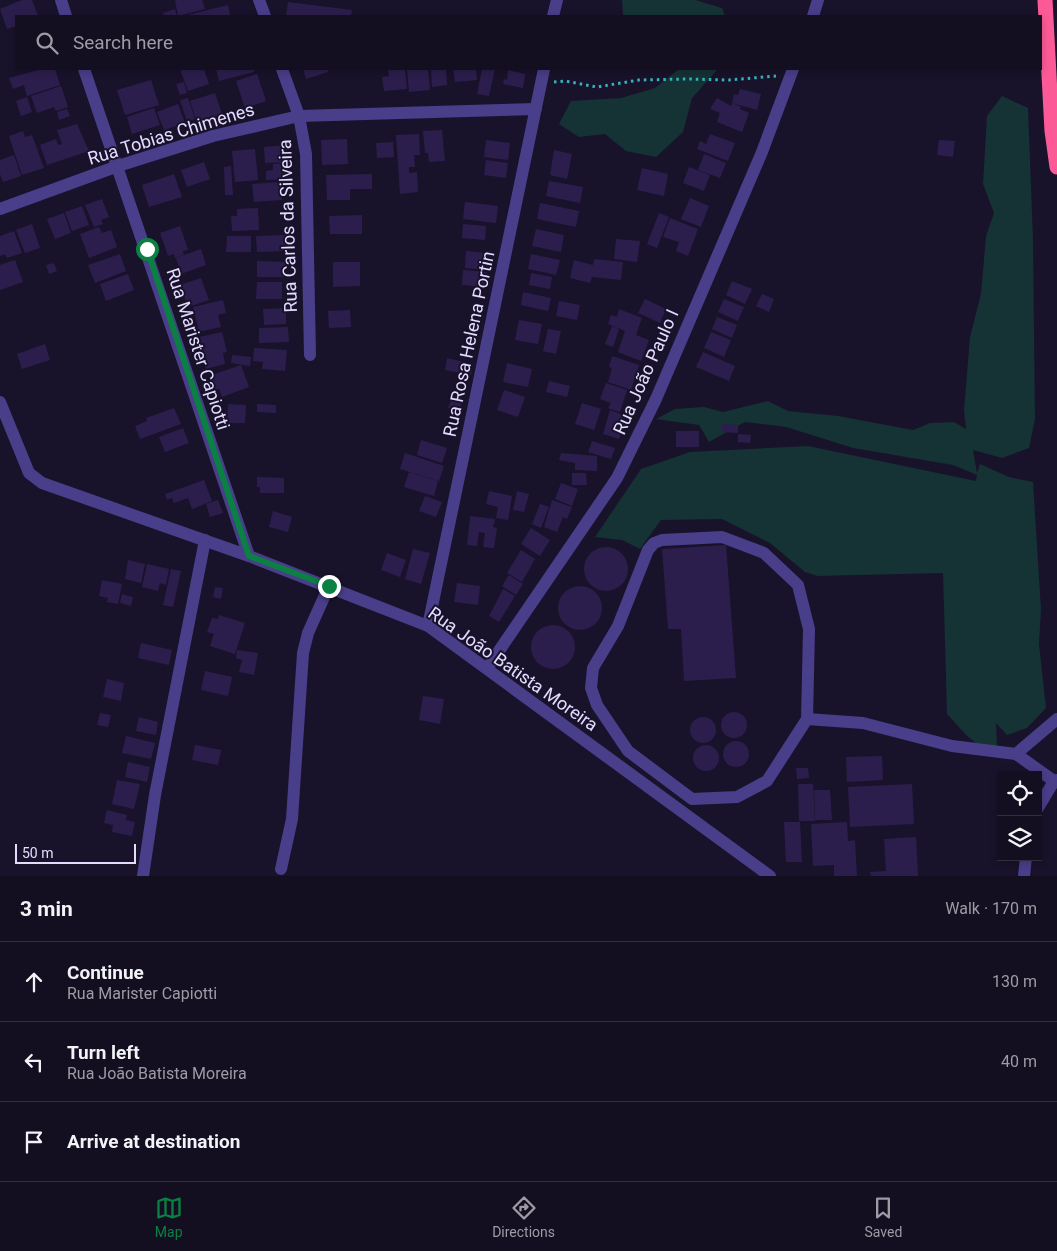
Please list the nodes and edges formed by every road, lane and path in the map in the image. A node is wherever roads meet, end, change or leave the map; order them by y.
1 (61, 0) edge
2 (259, 0) edge
3 (557, 0) edge
4 (818, 0) edge
5 (1045, 0) edge
6 (66, 15) edge
7 (264, 15) edge
8 (554, 15) edge
9 (813, 15) edge
10 (84, 70) edge
11 (282, 70) edge
12 (544, 70) edge
13 (792, 72) edge
14 (541, 84) junction
15 (536, 109) junction
16 (299, 116) junction
17 (118, 166) junction
18 (1057, 167) edge
19 (0, 209) edge
20 (310, 354) dead end
21 (0, 402) edge
22 (205, 540) junction
23 (249, 556) junction
24 (329, 586) junction
25 (428, 626) junction
26 (488, 667) junction
27 (808, 719) junction
28 (1057, 719) edge
29 (1016, 754) junction
30 (1055, 780) edge
31 (1042, 801) edge
32 (1026, 861) edge
33 (281, 869) dead end
34 (143, 876) edge
35 (770, 876) edge
36 (1024, 876) edge

1 - 6 street
2 - 7 street
3 - 8 street
4 - 9 street
5 - 18 highway
10 - 17 street, Rua Marister Capiotti
11 - 16 street, Rua Carlos da Silveira
12 - 14 street, Rua Rosa Helena Portin
13 - 14 path
13 - 26 street, Rua João Paulo I
14 - 15 street, Rua Rosa Helena Portin
15 - 16 street, Rua Tobias Chimenes
15 - 25 street, Rua Rosa Helena Portin
16 - 17 street, Rua Tobias Chimenes
16 - 20 street, Rua Carlos da Silveira
17 - 19 street, Rua Tobias Chimenes
17 - 23 street, Rua Marister Capiotti
21 - 22 street, Rua João Batista Moreira
22 - 23 street, Rua João Batista Moreira
22 - 34 street
23 - 24 street, Rua João Batista Moreira
24 - 25 street, Rua João Batista Moreira
24 - 33 street
25 - 26 street, Rua João Batista Moreira
26 - 35 street, Rua João Batista Moreira
27 - 27 street
27 - 29 street
28 - 29 street
29 - 30 street
30 - 31 street
32 - 36 street

